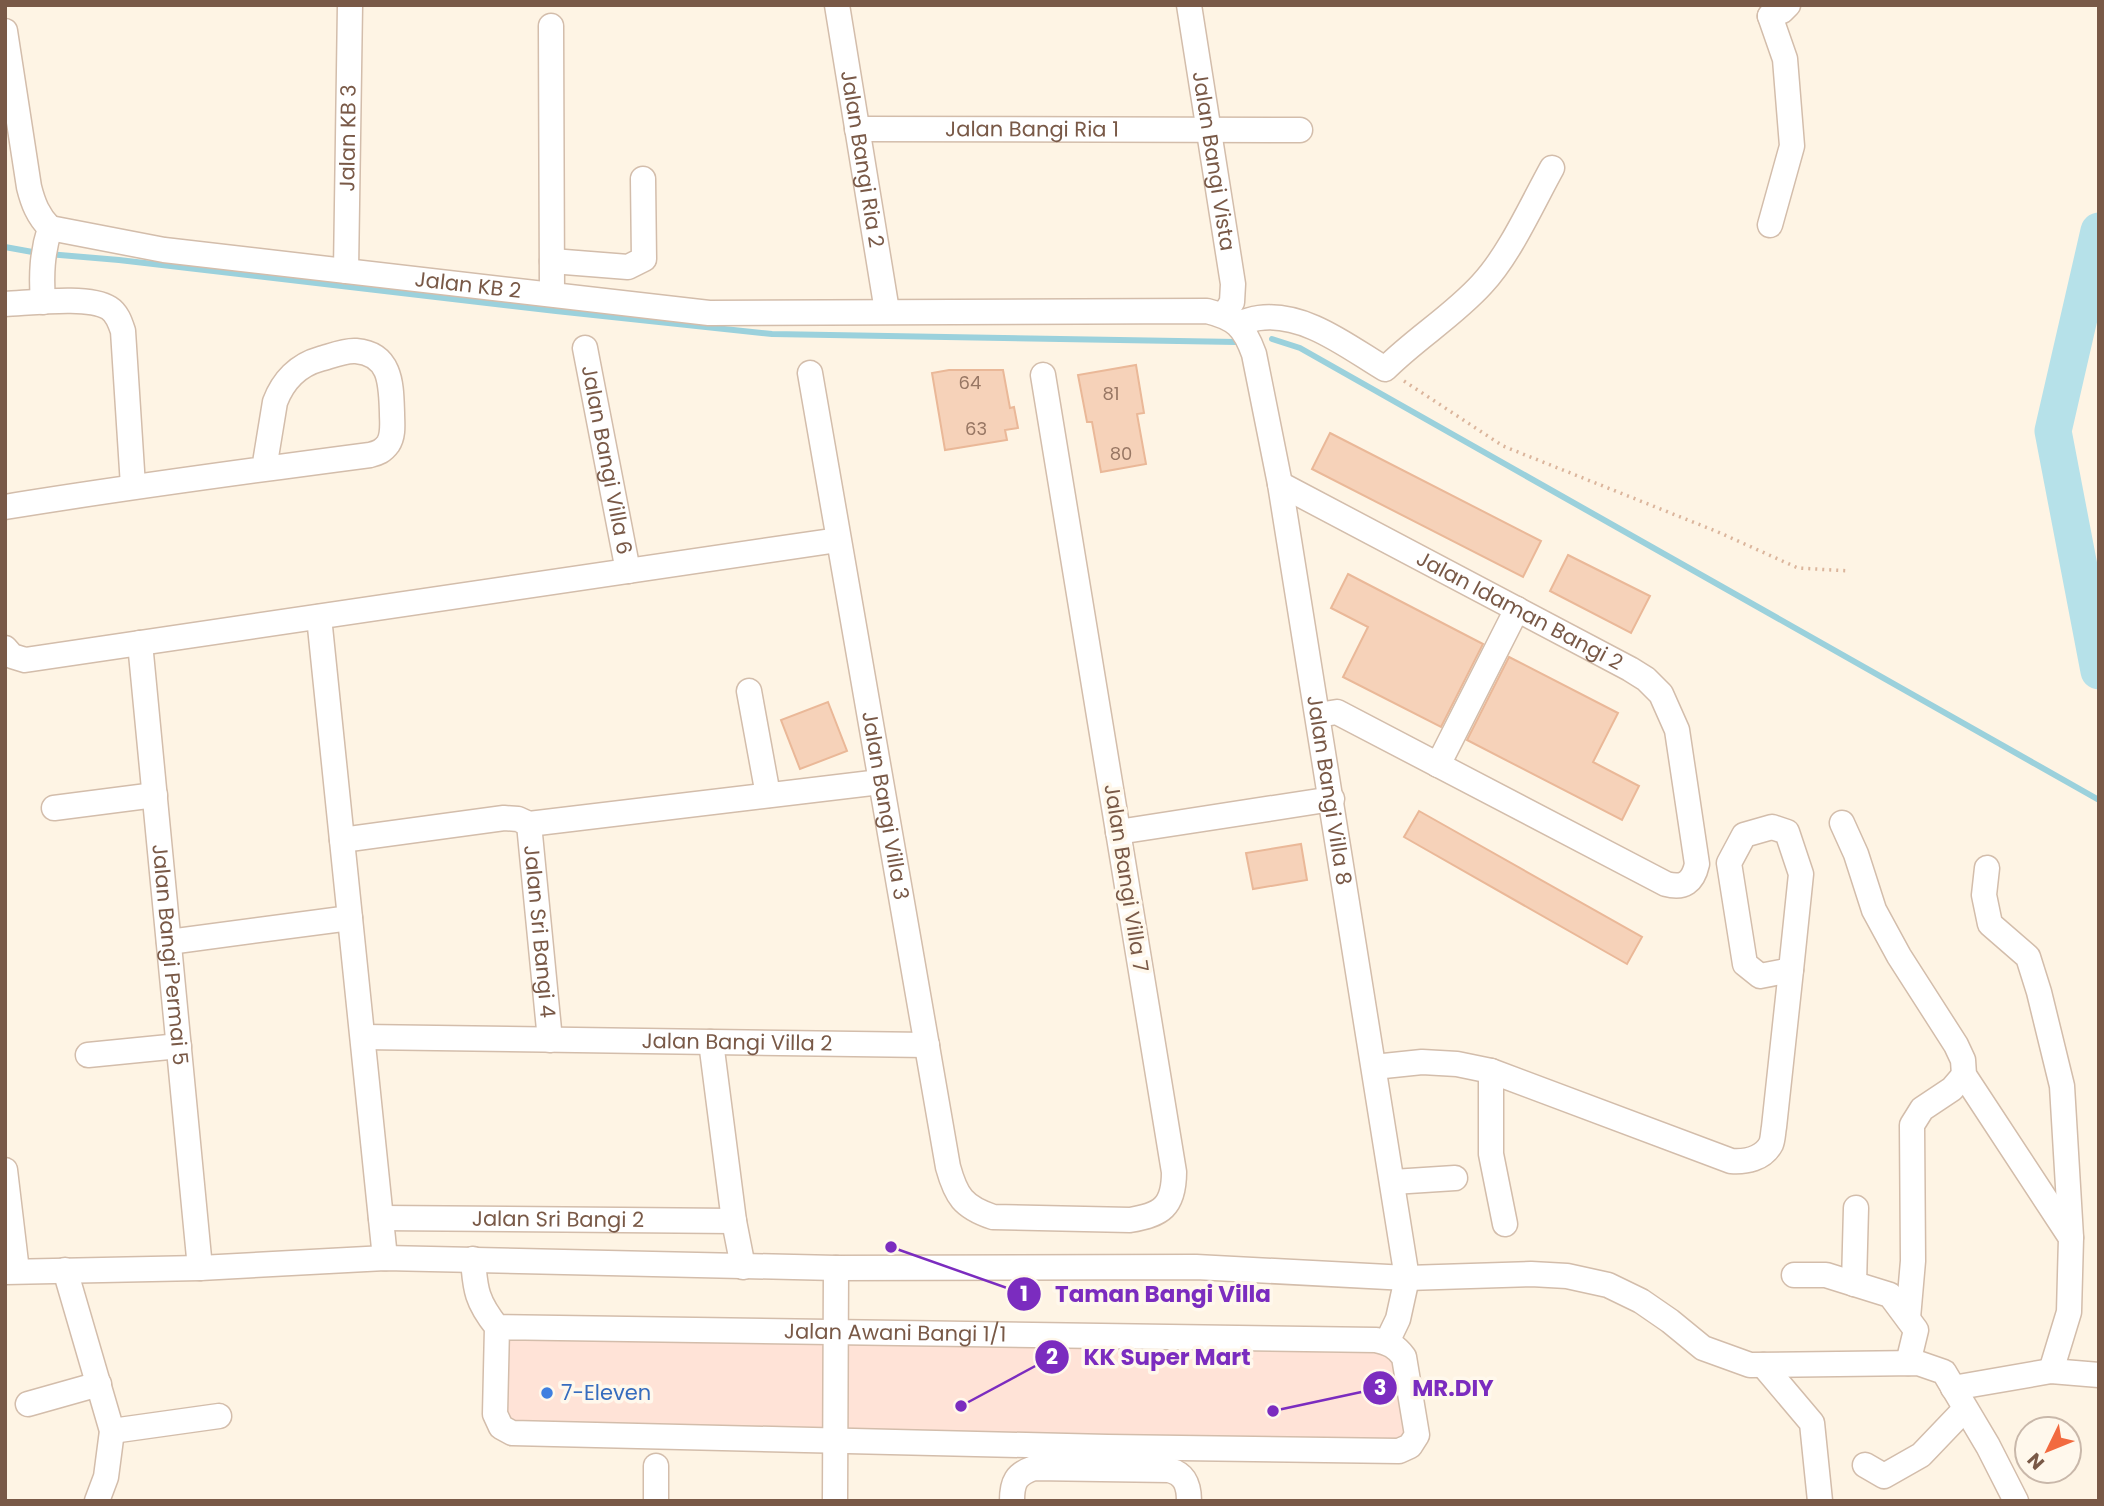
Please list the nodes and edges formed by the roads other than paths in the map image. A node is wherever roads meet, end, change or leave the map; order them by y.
1 (350, 5) edge
2 (836, 5) edge
3 (1189, 5) edge
4 (1769, 9) edge
5 (551, 26) dead end
6 (5, 32) edge
7 (857, 129) junction
8 (1208, 130) junction
9 (1300, 130) dead end
10 (1552, 168) dead end
11 (643, 179) dead end
12 (1770, 225) dead end
13 (46, 244) junction
14 (552, 261) junction
15 (346, 271) junction
16 (552, 294) junction
17 (43, 302) junction
18 (5, 304) edge
19 (887, 311) junction
20 (1231, 319) junction
21 (584, 348) dead end
22 (810, 373) dead end
23 (1043, 375) dead end
24 (264, 469) junction
25 (1280, 484) junction
26 (133, 486) junction
27 (5, 507) edge
28 (838, 540) junction
29 (628, 571) junction
30 (1517, 609) junction
31 (318, 617) junction
32 (140, 643) junction
33 (5, 649) edge
34 (749, 691) dead end
35 (1318, 715) junction
36 (1438, 765) junction
37 (880, 782) junction
38 (768, 795) junction
39 (155, 796) junction
40 (1332, 799) junction
41 (54, 808) dead end
42 (1842, 823) dead end
43 (529, 824) junction
44 (1118, 832) junction
45 (342, 840) junction
46 (1987, 868) dead end
47 (350, 918) junction
48 (169, 942) junction
49 (1791, 970) junction
50 (363, 1037) junction
51 (550, 1040) junction
52 (711, 1042) junction
53 (927, 1045) junction
54 (179, 1046) junction
55 (88, 1055) dead end
56 (1374, 1067) junction
57 (1491, 1071) junction
58 (1964, 1075) junction
59 (5, 1170) edge
60 (1455, 1178) dead end
61 (1393, 1182) junction
62 (1856, 1208) dead end
63 (993, 1217) joint
64 (381, 1218) junction
65 (734, 1222) junction
66 (1505, 1224) dead end
67 (2071, 1238) junction
68 (385, 1258) junction
69 (474, 1259) junction
70 (743, 1267) junction
71 (200, 1268) junction
72 (836, 1268) junction
73 (65, 1269) junction
74 (11, 1271) edge
75 (1794, 1275) dead end
76 (1407, 1278) junction
77 (1854, 1283) junction
78 (497, 1327) junction
79 (837, 1332) junction
80 (1911, 1339) junction
81 (1395, 1350) junction
82 (1763, 1365) junction
83 (2051, 1371) junction
84 (2099, 1375) edge
85 (99, 1384) junction
86 (1959, 1399) junction
87 (28, 1404) dead end
88 (219, 1416) dead end
89 (112, 1432) junction
90 (836, 1441) junction
91 (656, 1465) dead end
92 (1864, 1465) dead end
93 (1013, 1489) edge
94 (1188, 1490) edge
95 (97, 1501) edge
96 (656, 1501) edge
97 (835, 1501) edge
98 (1820, 1501) edge
99 (2016, 1501) edge

1 - 15 street, Jalan KB 3
2 - 7 street, Jalan Bangi Ria 2
3 - 8 street, Jalan Bangi Vista
4 - 12 street
5 - 14 street
6 - 13 street
7 - 8 street, Jalan Bangi Ria 1
7 - 19 street, Jalan Bangi Ria 2
8 - 9 street, Jalan Bangi Ria 1
8 - 20 street, Jalan Bangi Vista
10 - 20 street, Jalan KB 2
11 - 14 street
13 - 15 street, Jalan KB 2
13 - 17 street
14 - 16 street
15 - 16 street, Jalan KB 2
16 - 19 street, Jalan KB 2
17 - 18 street
17 - 26 street
19 - 20 street, Jalan KB 2
20 - 25 street, Jalan Bangi Villa 8
21 - 29 street, Jalan Bangi Villa 6
22 - 28 street, Jalan Bangi Villa 3
23 - 44 street, Jalan Bangi Villa 7
24 - 24 street
24 - 26 street
25 - 30 street, Jalan Idaman Bangi 2
25 - 35 street, Jalan Bangi Villa 8
26 - 27 street
28 - 29 street
28 - 37 street, Jalan Bangi Villa 3
29 - 31 street
30 - 36 street
30 - 36 street, Jalan Idaman Bangi 2
31 - 32 street
31 - 45 street
32 - 33 street
32 - 39 street, Jalan Bangi Permai 5
34 - 38 street
35 - 36 street
35 - 40 street, Jalan Bangi Villa 8
37 - 38 street
37 - 53 street, Jalan Bangi Villa 3
38 - 43 street
39 - 41 street
39 - 48 street, Jalan Bangi Permai 5
40 - 44 street
40 - 56 street, Jalan Bangi Villa 8
42 - 58 street
43 - 45 street
43 - 51 street, Jalan Sri Bangi 4
44 - 63 street, Jalan Bangi Villa 7
45 - 47 street
46 - 67 street
47 - 48 street
47 - 50 street
48 - 54 street, Jalan Bangi Permai 5
49 - 49 street
49 - 57 street
50 - 51 street, Jalan Bangi Villa 2
50 - 64 street
51 - 52 street, Jalan Bangi Villa 2
52 - 53 street, Jalan Bangi Villa 2
52 - 65 street
53 - 63 street, Jalan Bangi Villa 3
54 - 55 street
54 - 71 street, Jalan Bangi Permai 5
56 - 57 street
56 - 61 street, Jalan Bangi Villa 8
57 - 66 street
58 - 67 street
58 - 80 street
59 - 74 street
60 - 61 street
61 - 76 street, Jalan Bangi Villa 8
62 - 77 street
64 - 65 street, Jalan Sri Bangi 2
64 - 68 street
65 - 70 street
67 - 83 street
68 - 69 street
68 - 71 street
69 - 70 street
69 - 78 street
70 - 72 street
71 - 73 street
72 - 76 street
72 - 79 street
73 - 74 street
73 - 85 street
75 - 77 street
76 - 81 street
76 - 82 street
77 - 80 street
78 - 79 street, Jalan Awani Bangi 1/1
78 - 90 street
79 - 81 street, Jalan Awani Bangi 1/1
79 - 90 street
80 - 82 street
80 - 86 street
81 - 90 street
82 - 98 street
83 - 84 street
83 - 86 street
85 - 87 street
85 - 89 street
86 - 92 street
86 - 99 street
88 - 89 street
89 - 95 street
90 - 97 street
91 - 96 street
93 - 94 street

